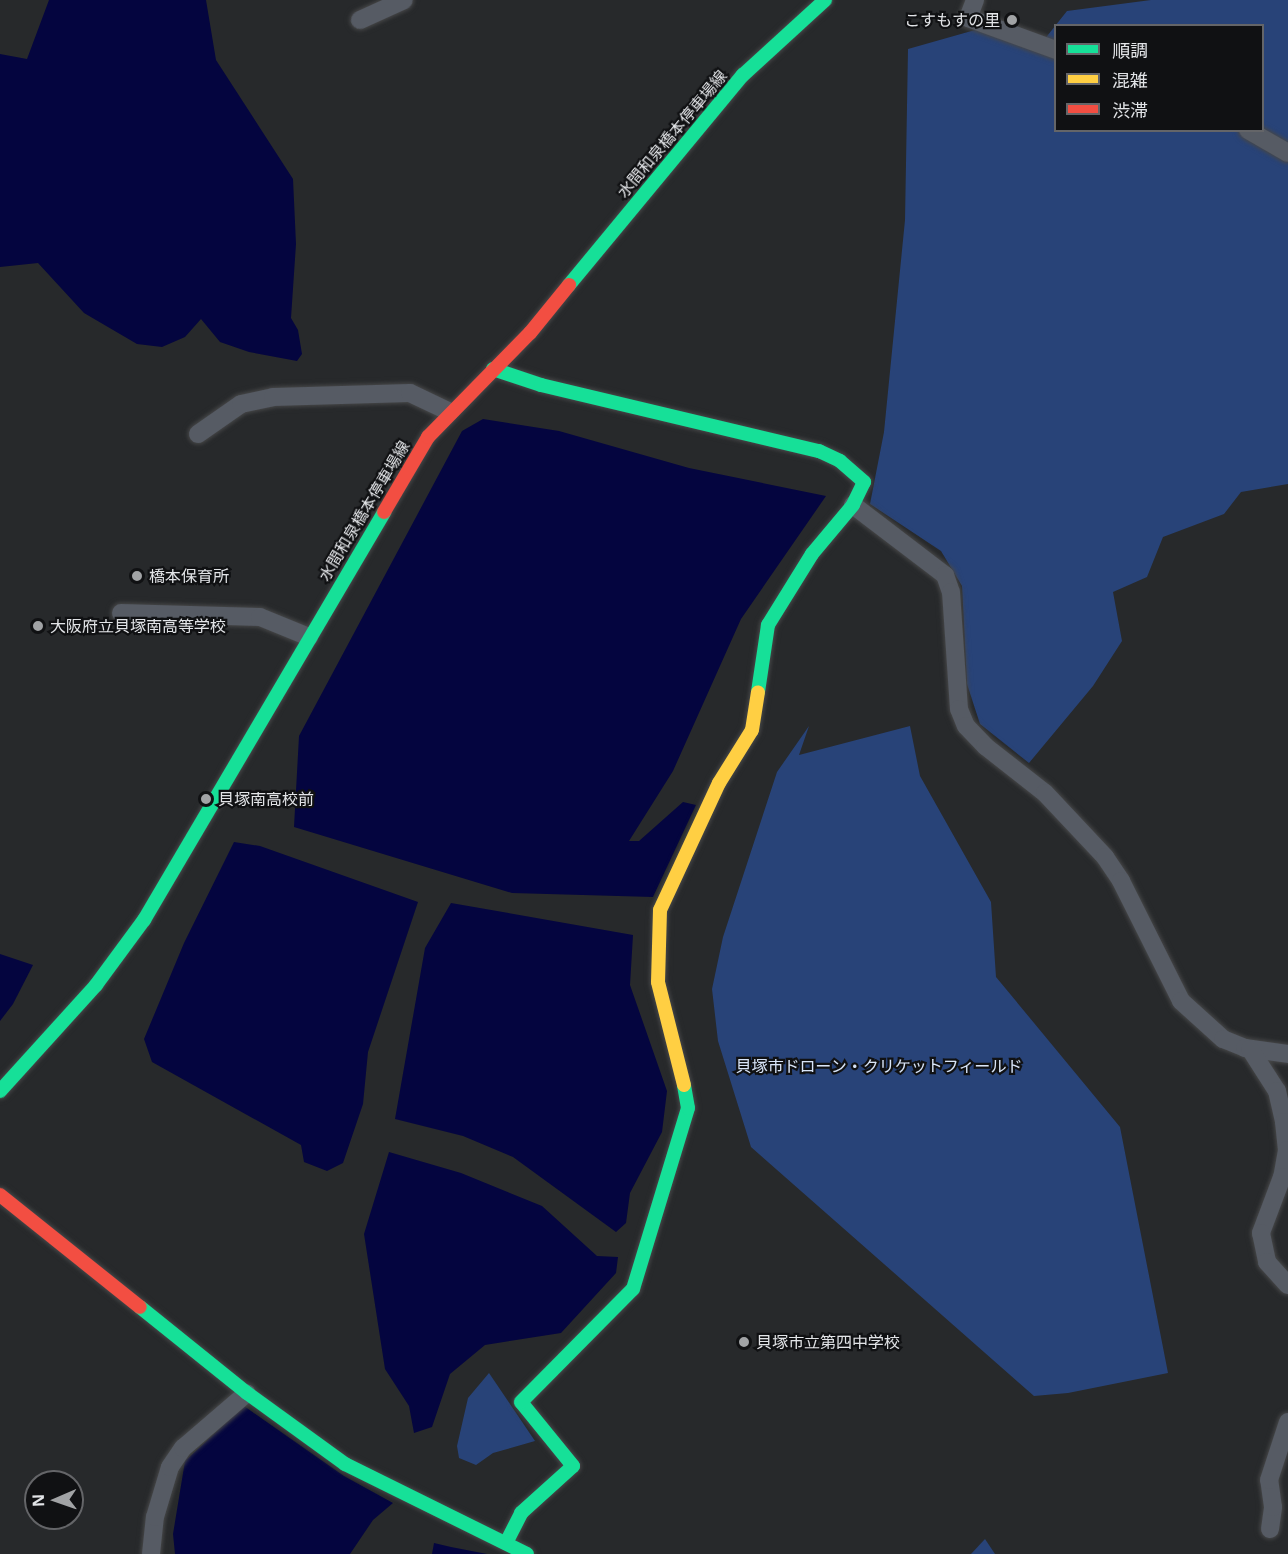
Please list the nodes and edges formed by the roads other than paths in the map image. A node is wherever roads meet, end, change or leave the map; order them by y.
1 (404, 0) edge
2 (825, 0) edge
3 (975, 0) edge
4 (360, 20) dead end
5 (1054, 50) edge
6 (1251, 132) edge
7 (1288, 153) edge
8 (493, 369) junction
9 (450, 412) junction
10 (198, 434) dead end
11 (853, 506) junction
12 (122, 613) dead end
13 (309, 637) junction
14 (1250, 1049) junction
15 (1288, 1054) edge
16 (0, 1091) edge
17 (0, 1195) edge
18 (1288, 1285) edge
19 (247, 1393) junction
20 (1288, 1422) edge
21 (1270, 1529) dead end
22 (506, 1543) junction
23 (151, 1554) edge
24 (527, 1554) edge

1 - 4 street
2 - 8 street, 水間和泉橋本停車場線
3 - 5 street
6 - 7 street
8 - 9 street, 水間和泉橋本停車場線
8 - 11 street
9 - 10 street
9 - 13 street, 水間和泉橋本停車場線
11 - 14 street
11 - 22 street
12 - 13 street
13 - 16 street, 水間和泉橋本停車場線
14 - 15 street
14 - 18 street
17 - 19 street
19 - 22 street
19 - 23 street
20 - 21 street
22 - 24 street

